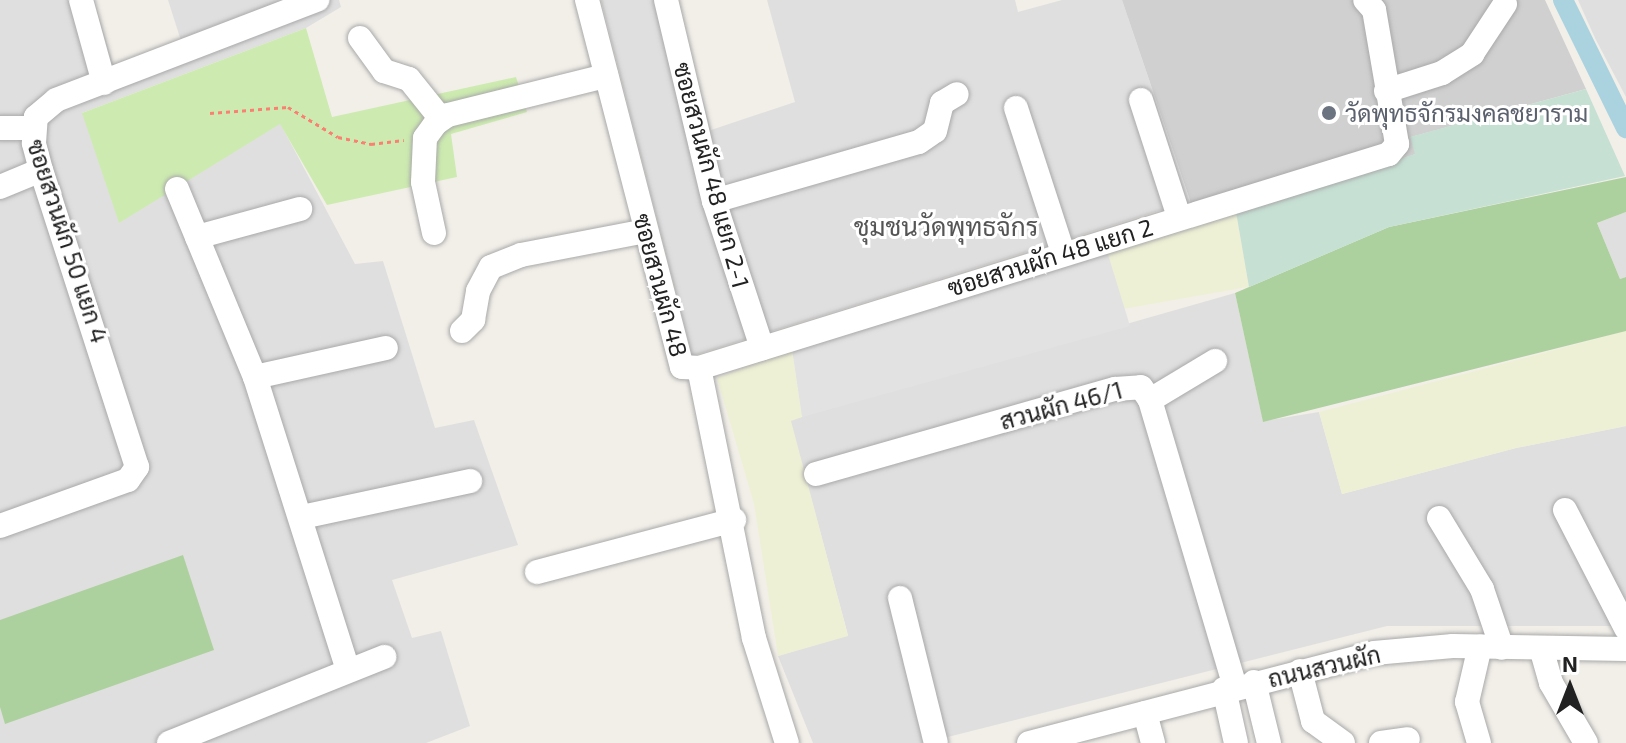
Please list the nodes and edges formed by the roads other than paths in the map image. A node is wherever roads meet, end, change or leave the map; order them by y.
1 (81, 0) edge
2 (317, 0) edge
3 (587, 0) edge
4 (666, 0) edge
5 (1365, 0) edge
6 (1505, 4) dead end
7 (360, 38) dead end
8 (606, 76) junction
9 (104, 83) junction
10 (1386, 91) junction
11 (957, 94) dead end
12 (1141, 100) dead end
13 (1016, 108) dead end
14 (0, 128) edge
15 (32, 128) junction
16 (433, 128) junction
17 (41, 170) junction
18 (0, 187) edge
19 (177, 189) dead end
20 (714, 201) junction
21 (300, 209) dead end
22 (1179, 217) junction
23 (646, 231) junction
24 (434, 233) dead end
25 (197, 237) junction
26 (1063, 253) junction
27 (462, 331) dead end
28 (386, 348) dead end
29 (762, 348) junction
30 (1215, 361) dead end
31 (699, 368) junction
32 (255, 377) junction
33 (1150, 400) junction
34 (816, 474) dead end
35 (470, 481) dead end
36 (1565, 510) dead end
37 (302, 517) junction
38 (1439, 518) dead end
39 (734, 520) junction
40 (0, 526) edge
41 (537, 572) dead end
42 (900, 598) dead end
43 (1626, 628) edge
44 (1491, 647) junction
45 (1541, 648) junction
46 (1626, 649) edge
47 (384, 657) dead end
48 (348, 670) junction
49 (1300, 671) junction
50 (1238, 686) junction
51 (1145, 713) junction
52 (1408, 739) dead end
53 (169, 743) edge
54 (787, 743) edge
55 (936, 743) edge
56 (1029, 743) edge
57 (1153, 743) edge
58 (1236, 743) edge
59 (1269, 743) edge
60 (1343, 743) edge
61 (1381, 743) edge
62 (1479, 743) edge
63 (1586, 743) edge

1 - 9 street
2 - 9 street, ซอยสวนผัก 50 แยก 4
3 - 8 street, ซอยสวนผัก 48
4 - 20 street, ซอยสวนผัก 48 แยก 2-1
5 - 10 street
6 - 10 street
7 - 16 street
8 - 16 street
8 - 23 street, ซอยสวนผัก 48
9 - 15 street, ซอยสวนผัก 50 แยก 4
10 - 22 street, ซอยสวนผัก 48 แยก 2
11 - 20 street
12 - 22 street
13 - 26 street
14 - 15 street
15 - 17 street, ซอยสวนผัก 50 แยก 4
16 - 24 street
17 - 18 street
17 - 40 street, ซอยสวนผัก 50 แยก 4
19 - 25 street
20 - 29 street, ซอยสวนผัก 48 แยก 2-1
21 - 25 street
22 - 26 street, ซอยสวนผัก 48 แยก 2
23 - 27 street
23 - 31 street, ซอยสวนผัก 48
25 - 32 street
26 - 29 street, ซอยสวนผัก 48 แยก 2
28 - 32 street
29 - 31 street, ซอยสวนผัก 48 แยก 2
30 - 33 street
31 - 39 street, ซอยสวนผัก 48
32 - 37 street
33 - 34 street, สวนผัก 46/1
33 - 50 street, สวนผัก 46/1
35 - 37 street
36 - 43 street
37 - 48 street
38 - 44 street
39 - 41 street
39 - 54 street, ซอยสวนผัก 48
42 - 55 street
44 - 45 street, ถนนสวนผัก
44 - 49 street, ถนนสวนผัก
44 - 62 street
45 - 46 street, ถนนสวนผัก
45 - 63 street
47 - 48 street
48 - 53 street
49 - 50 street, ถนนสวนผัก
49 - 60 street
50 - 51 street, ถนนสวนผัก
50 - 58 street
50 - 59 street
51 - 56 street, ถนนสวนผัก
51 - 57 street
52 - 61 street

